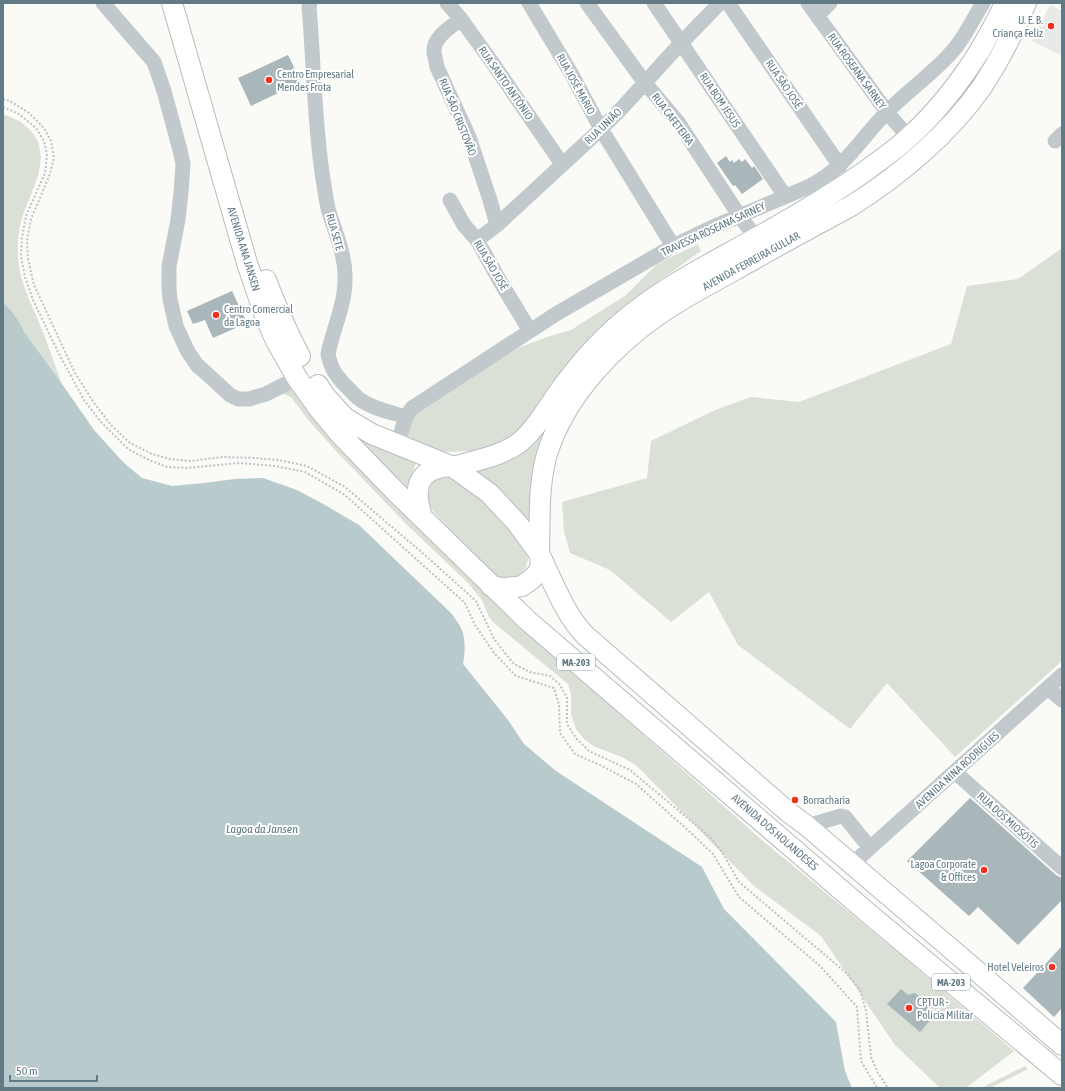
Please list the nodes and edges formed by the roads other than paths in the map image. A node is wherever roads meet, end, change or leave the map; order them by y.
1 (103, 3) edge
2 (172, 3) edge
3 (186, 3) edge
4 (447, 3) edge
5 (529, 3) edge
6 (587, 3) edge
7 (654, 3) edge
8 (720, 3) edge
9 (728, 3) edge
10 (808, 3) edge
11 (830, 3) edge
12 (982, 3) edge
13 (1005, 3) edge
14 (1026, 3) edge
15 (309, 4) edge
16 (817, 16) junction
17 (461, 19) junction
18 (681, 43) junction
19 (645, 83) junction
20 (887, 112) junction
21 (601, 129) junction
22 (909, 138) junction
23 (562, 164) junction
24 (840, 166) junction
25 (785, 196) junction
26 (450, 200) dead end
27 (739, 215) junction
28 (497, 225) junction
29 (756, 238) junction
30 (477, 240) junction
31 (673, 246) junction
32 (743, 255) junction
33 (530, 331) junction
34 (297, 378) junction
35 (406, 417) junction
36 (397, 445) junction
37 (451, 466) junction
38 (422, 517) junction
39 (539, 554) junction
40 (491, 586) junction
41 (1062, 675) edge
42 (1048, 688) junction
43 (1062, 700) edge
44 (664, 737) junction
45 (955, 772) junction
46 (807, 826) junction
47 (870, 848) junction
48 (851, 864) junction
49 (1062, 868) edge
50 (1062, 1045) edge
51 (1062, 1075) edge

1 - 34 street
2 - 34 main road, AVENIDA ANA JANSEN
3 - 36 main road, AVENIDA ANA JANSEN
4 - 17 street, RUA SANTO ANTÔNIO
5 - 21 street, RUA JOSÉ MARIO
6 - 19 street, RUA CAFETEIRA
7 - 18 street, RUA BOM JESUS
8 - 18 street, RUA UNIÃO
9 - 24 street, RUA SÃO JOSÉ
10 - 16 street, RUA ROSEANA SARNEY
11 - 16 street
12 - 20 street, TRAVESSA ROSEANA SARNEY
13 - 22 main road, AVENIDA FERREIRA GULLAR
14 - 32 main road, AVENIDA FERREIRA GULLAR
15 - 35 street, RUA SETE
16 - 20 street, RUA ROSEANA SARNEY
17 - 23 street, RUA SANTO ANTÔNIO
17 - 28 street, RUA SÃO CRISTOVÃO
18 - 19 street, RUA UNIÃO
18 - 25 street, RUA BOM JESUS
19 - 21 street, RUA UNIÃO
19 - 27 street, RUA CAFETEIRA
20 - 22 street, RUA ROSEANA SARNEY
20 - 24 street, TRAVESSA ROSEANA SARNEY
21 - 23 street, RUA UNIÃO
21 - 31 street, RUA JOSÉ MARIO
22 - 29 main road, AVENIDA FERREIRA GULLAR
23 - 28 street, RUA UNIÃO
24 - 25 street, TRAVESSA ROSEANA SARNEY
25 - 27 street, TRAVESSA ROSEANA SARNEY
26 - 30 street, RUA SÃO JOSÉ
27 - 29 street, RUA CAFETEIRA
27 - 31 street, TRAVESSA ROSEANA SARNEY
28 - 30 street, RUA UNIÃO
29 - 32 main road, AVENIDA FERREIRA GULLAR
30 - 33 street, RUA SÃO JOSÉ
31 - 33 street, TRAVESSA ROSEANA SARNEY
32 - 37 main road, AVENIDA FERREIRA GULLAR
32 - 39 main road, AVENIDA FERREIRA GULLAR
33 - 35 street, TRAVESSA ROSEANA SARNEY
34 - 38 main road, AVENIDA ANA JANSEN
35 - 36 street
36 - 37 main road, AVENIDA ANA JANSEN
37 - 38 main road, AVENIDA FERREIRA GULLAR
37 - 39 main road, MA-203
38 - 40 main road, MA-203
39 - 40 main road, AVENIDA FERREIRA GULLAR
39 - 46 main road, MA-203
40 - 44 main road, AVENIDA DOS HOLANDESES / MA-203
41 - 42 street, AVENIDA NINA RODRIGUES
42 - 43 street
42 - 45 street, AVENIDA NINA RODRIGUES
44 - 48 main road
44 - 51 main road, AVENIDA DOS HOLANDESES / MA-203
45 - 47 street, AVENIDA NINA RODRIGUES
45 - 49 street, RUA DOS MIOSÓTIS
46 - 47 street
46 - 48 main road, MA-203
47 - 48 street, AVENIDA NINA RODRIGUES
48 - 50 main road, MA-203

